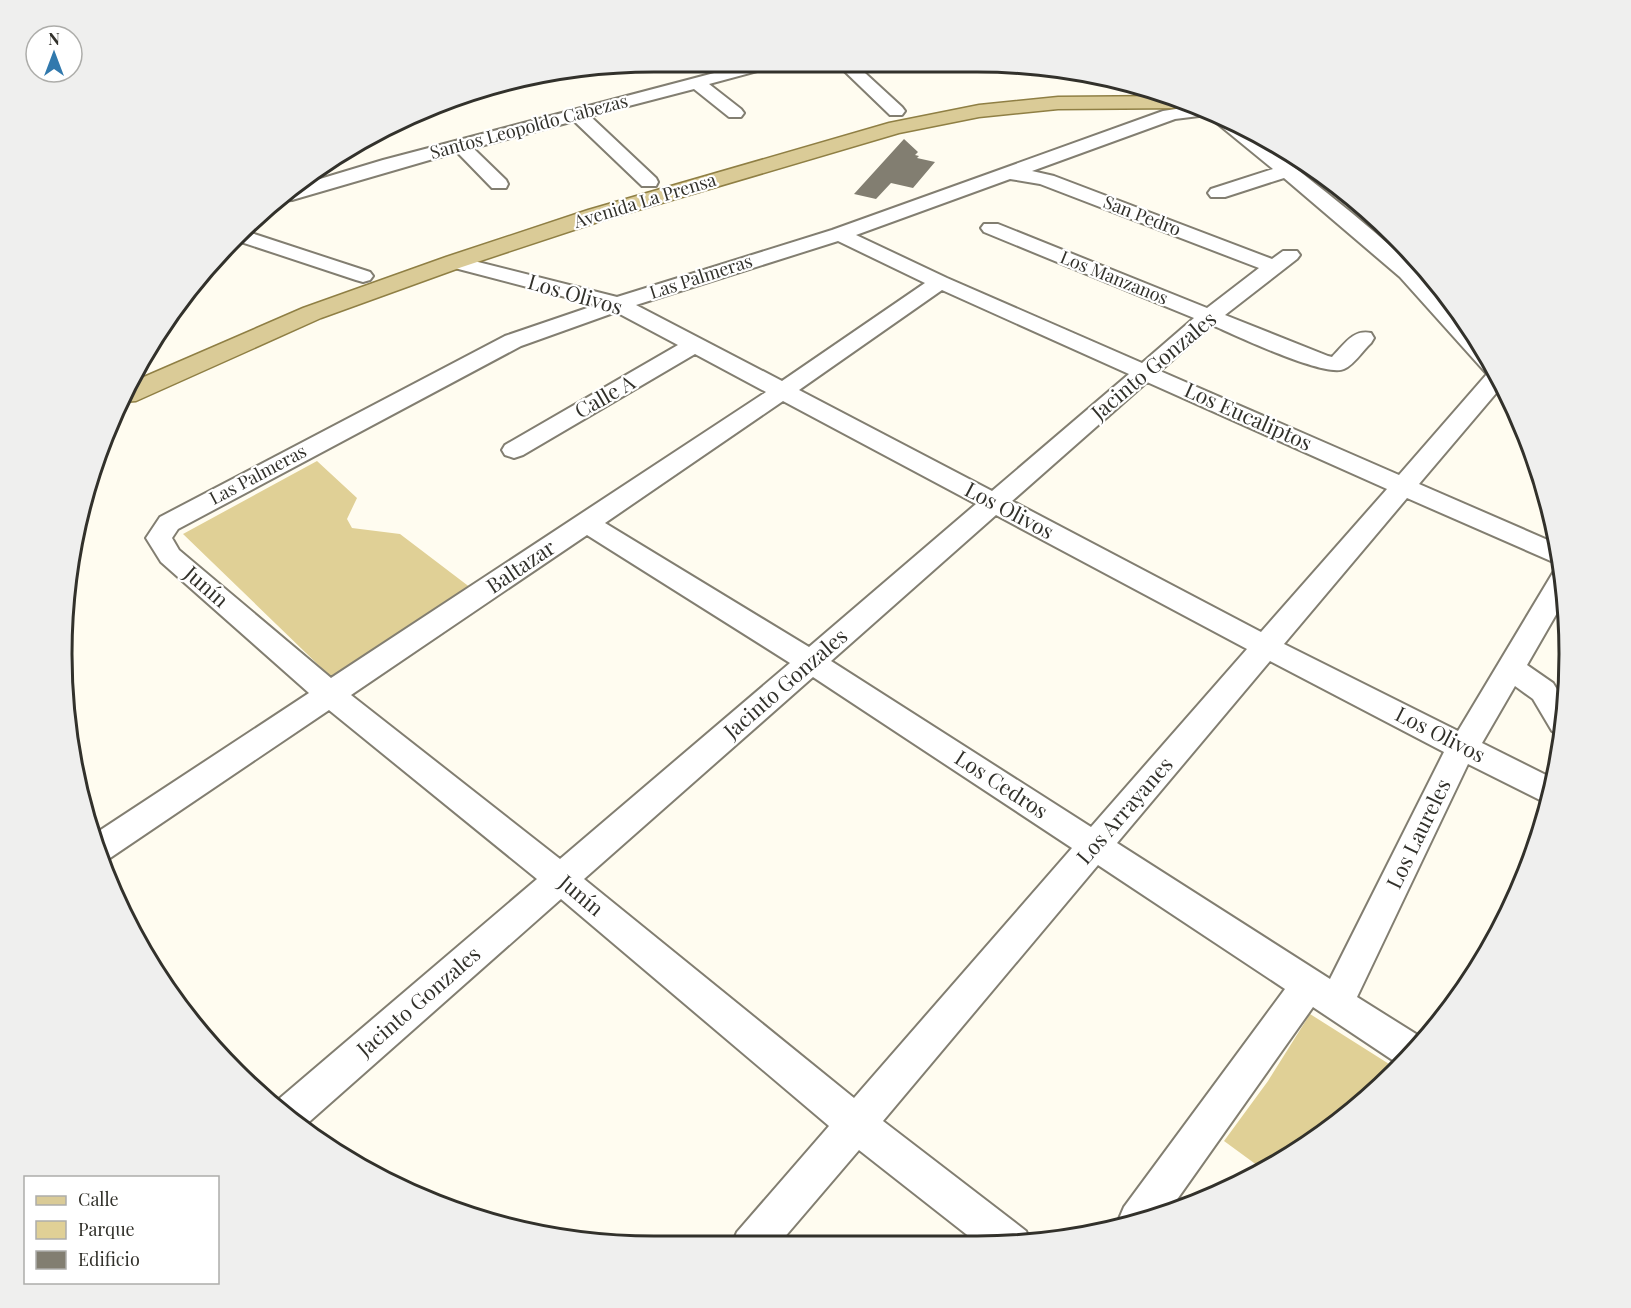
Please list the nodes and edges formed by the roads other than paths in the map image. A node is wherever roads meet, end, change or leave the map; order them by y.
1 (737, 72) edge
2 (854, 72) edge
3 (697, 83) junction
4 (1114, 89) edge
5 (1161, 102) edge
6 (896, 111) junction
7 (1187, 111) edge
8 (735, 113) dead end
9 (577, 114) junction
10 (1244, 137) edge
11 (461, 146) junction
12 (1286, 171) junction
13 (1007, 174) junction
14 (650, 182) junction
15 (499, 184) dead end
16 (1324, 187) edge
17 (1312, 190) junction
18 (301, 191) edge
19 (1218, 193) dead end
20 (991, 228) dead end
21 (839, 234) junction
22 (247, 238) edge
23 (1282, 261) joint
24 (454, 262) junction
25 (363, 276) junction
26 (940, 282) junction
27 (618, 304) junction
28 (1210, 316) junction
29 (243, 320) dead end
30 (1463, 334) edge
31 (1363, 338) dead end
32 (695, 344) junction
33 (1146, 372) junction
34 (1491, 383) edge
35 (136, 390) edge
36 (784, 391) junction
37 (514, 450) dead end
38 (1403, 486) junction
39 (993, 504) junction
40 (587, 523) junction
41 (159, 538) joint
42 (1550, 551) edge
43 (1556, 592) edge
44 (1266, 647) junction
45 (811, 662) junction
46 (1511, 668) junction
47 (331, 694) junction
48 (1556, 712) edge
49 (1464, 748) junction
50 (1543, 788) edge
51 (104, 845) edge
52 (1095, 845) junction
53 (561, 879) junction
54 (1323, 993) junction
55 (1406, 1048) edge
56 (293, 1111) edge
57 (855, 1124) junction
58 (1147, 1210) edge
59 (1000, 1235) edge
60 (760, 1236) edge

1 - 3 street, Santos Leopoldo Cabezas
2 - 6 street
3 - 8 street
3 - 9 street, Santos Leopoldo Cabezas
4 - 6 main road, Avenida La Prensa
5 - 24 main road, Avenida La Prensa
6 - 14 main road, Avenida La Prensa
7 - 13 street, Las Palmeras
9 - 11 street, Santos Leopoldo Cabezas
9 - 14 street
10 - 12 street
11 - 15 street
11 - 18 street, Santos Leopoldo Cabezas
12 - 17 street
12 - 19 street
13 - 21 street, Las Palmeras
13 - 23 street, San Pedro
14 - 25 main road, Avenida La Prensa
16 - 17 street
17 - 30 street
20 - 28 street, Los Manzanos
21 - 26 street, Los Eucaliptos
21 - 27 street, Las Palmeras
22 - 25 street
23 - 28 street, Jacinto Gonzales
24 - 27 street, Los Olivos
24 - 35 main road, Avenida La Prensa
25 - 29 main road, Avenida La Prensa
26 - 33 street, Los Eucaliptos
26 - 36 street, Baltazar
27 - 32 street, Los Olivos
27 - 41 street, Las Palmeras
28 - 31 street, Los Manzanos
28 - 33 street, Jacinto Gonzales
32 - 36 street, Los Olivos
32 - 37 street, Calle A
33 - 38 street, Los Eucaliptos
33 - 39 street, Jacinto Gonzales
34 - 38 street, Los Arrayanes
36 - 39 street, Los Olivos
36 - 40 street, Baltazar
38 - 42 street, Los Eucaliptos
38 - 44 street, Los Arrayanes
39 - 44 street, Los Olivos
39 - 45 street, Jacinto Gonzales
40 - 45 street, Los Cedros
40 - 47 street, Baltazar
41 - 47 street, Junín
43 - 46 street, Los Laureles
44 - 49 street, Los Olivos
44 - 52 street, Los Arrayanes
45 - 52 street, Los Cedros
45 - 53 street, Jacinto Gonzales
46 - 48 street
46 - 49 street, Los Laureles
47 - 51 street, Baltazar
47 - 53 street, Junín
49 - 50 street, Los Olivos
49 - 54 street, Los Laureles
52 - 54 street, Los Cedros
52 - 57 street, Los Arrayanes
53 - 56 street, Jacinto Gonzales
53 - 57 street, Junín
54 - 55 street, Los Cedros
54 - 58 street, Los Laureles
57 - 59 street, Junín
57 - 60 street, Los Arrayanes

